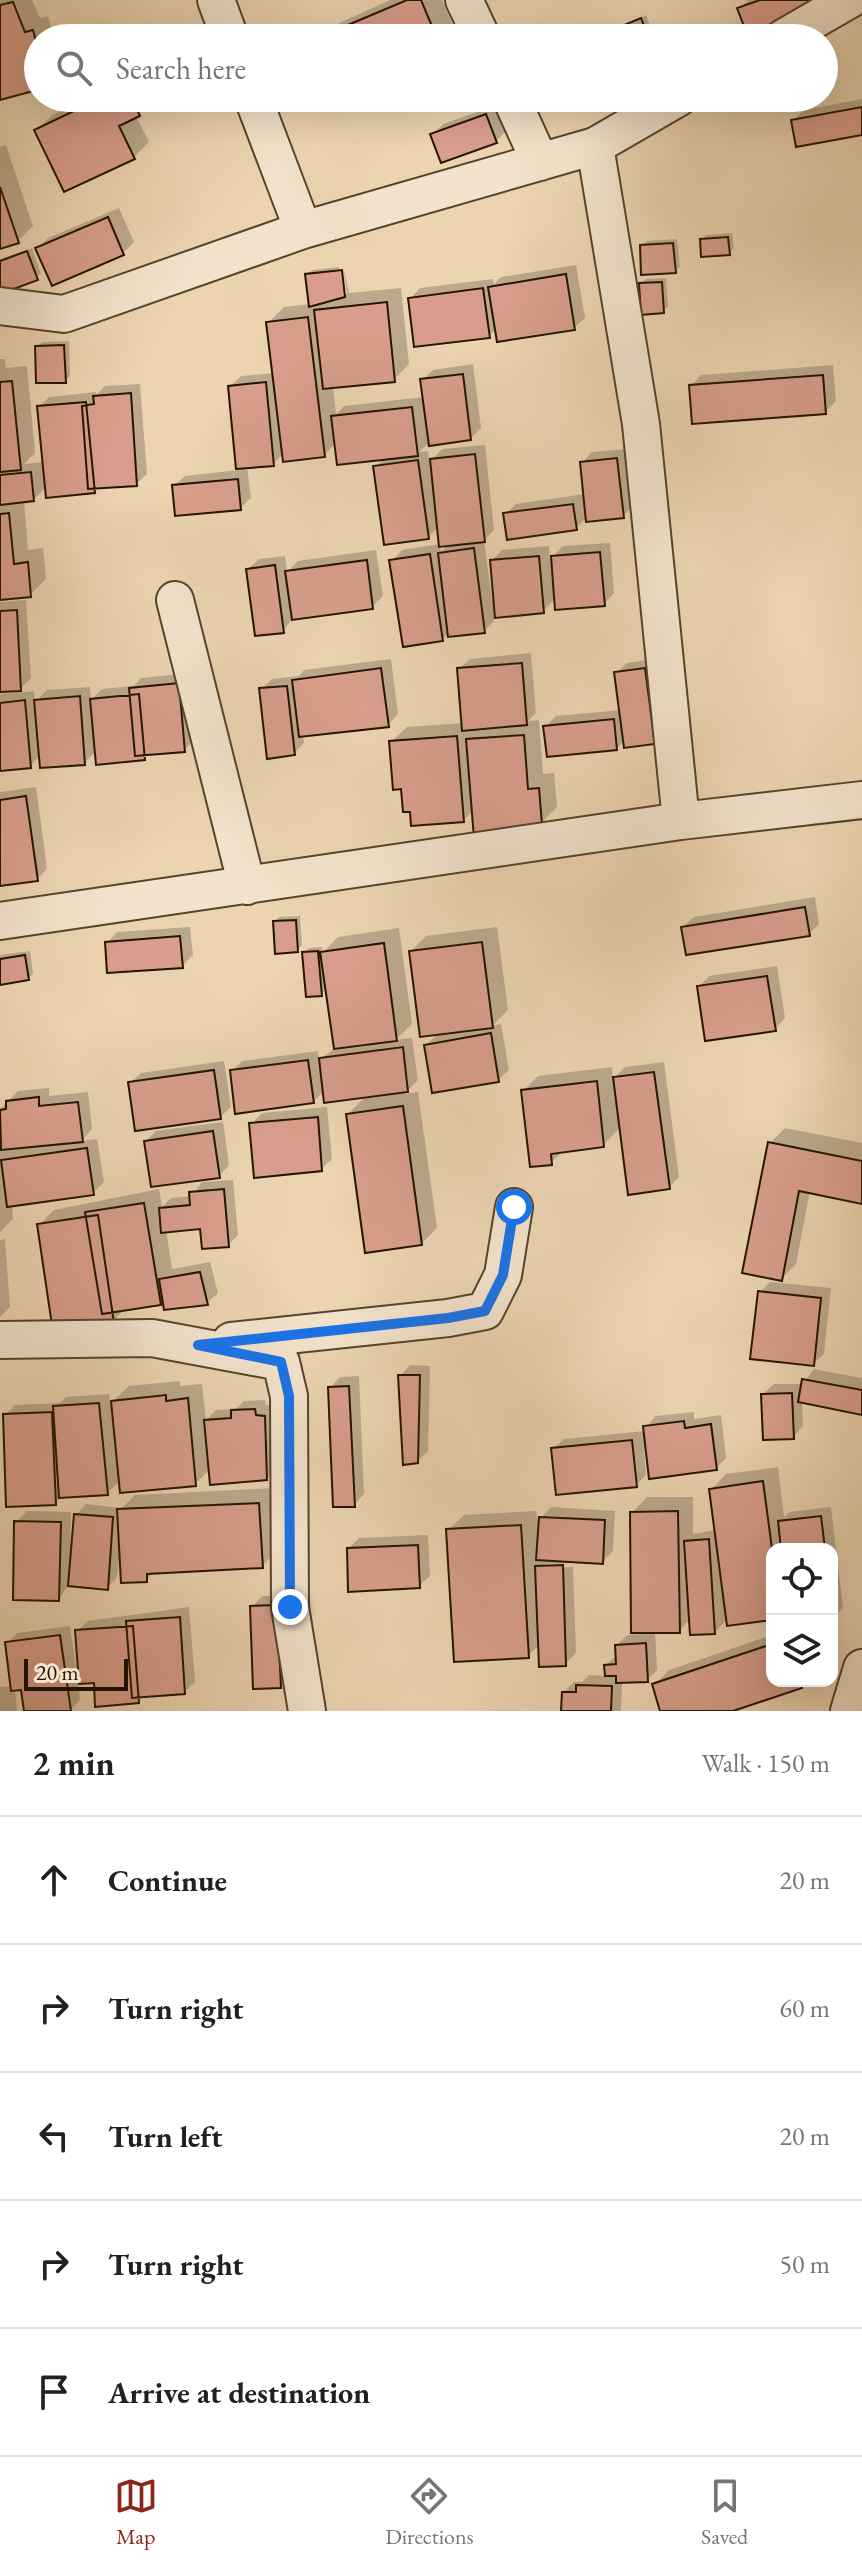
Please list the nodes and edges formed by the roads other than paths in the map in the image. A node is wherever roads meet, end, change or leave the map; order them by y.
1 (216, 0) edge
2 (464, 0) edge
3 (849, 0) edge
4 (225, 24) edge
5 (475, 24) edge
6 (807, 24) edge
7 (258, 112) edge
8 (517, 112) edge
9 (654, 112) edge
10 (595, 146) junction
11 (540, 162) junction
12 (303, 230) junction
13 (0, 306) edge
14 (175, 600) dead end
15 (862, 800) edge
16 (681, 821) junction
17 (247, 886) junction
18 (0, 921) edge
19 (514, 1207) dead end
20 (0, 1340) edge
21 (198, 1345) junction
22 (862, 1668) edge
23 (307, 1711) edge
24 (849, 1711) edge

1 - 4 street
2 - 5 street
3 - 6 street
7 - 12 street
8 - 11 street
9 - 10 street
10 - 11 street
10 - 16 street
11 - 12 street
12 - 13 street
14 - 17 street
15 - 16 street
16 - 17 street
17 - 18 street
19 - 21 street
20 - 21 street
21 - 23 street
22 - 24 street

